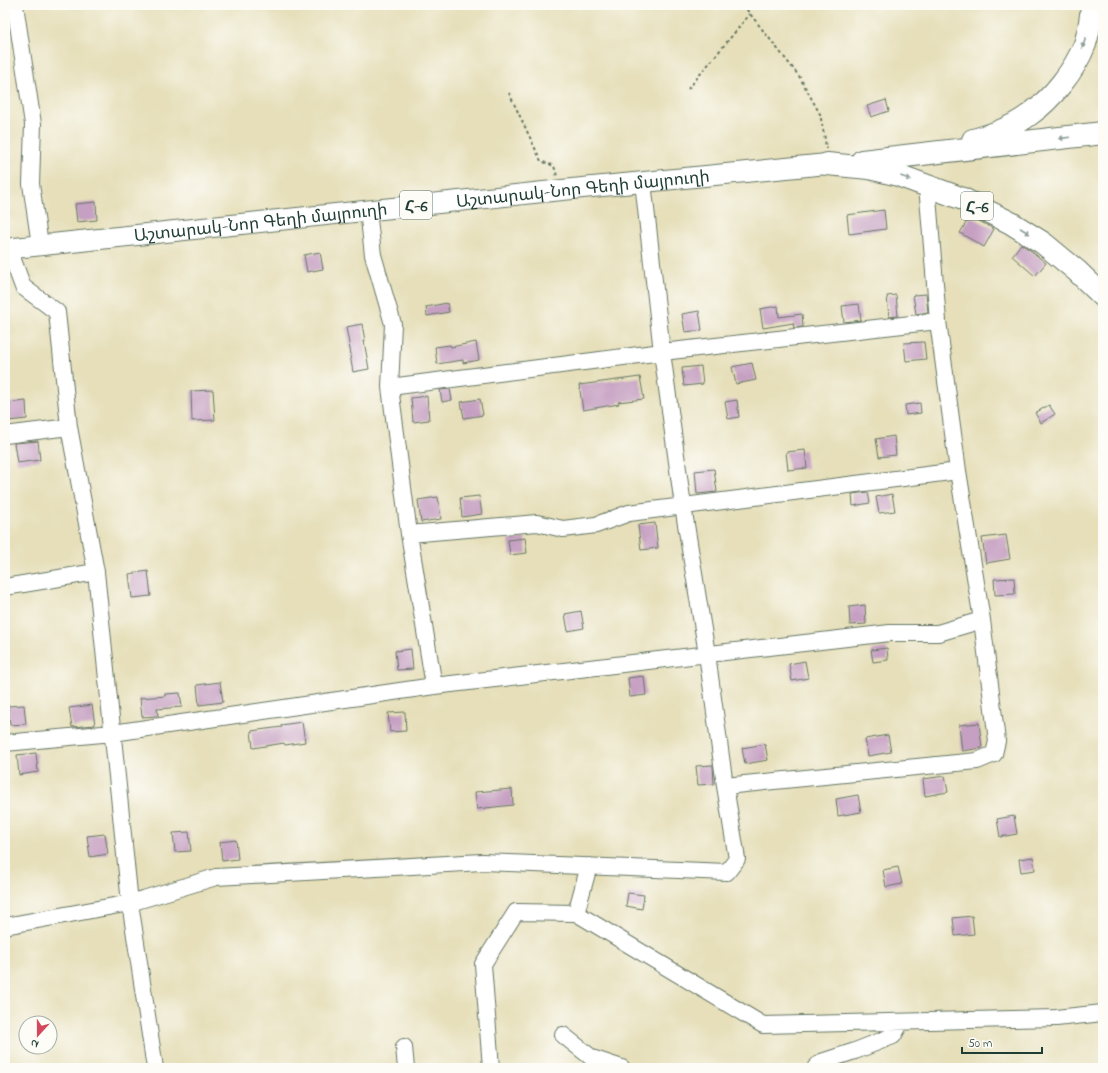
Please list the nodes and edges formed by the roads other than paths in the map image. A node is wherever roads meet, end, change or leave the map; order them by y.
1 (15, 5) edge
2 (1092, 5) edge
3 (1103, 133) edge
4 (908, 156) junction
5 (827, 164) junction
6 (643, 182) junction
7 (927, 185) junction
8 (368, 210) junction
9 (40, 246) junction
10 (7, 249) edge
11 (1103, 296) edge
12 (938, 321) junction
13 (662, 352) junction
14 (390, 387) junction
15 (69, 427) junction
16 (5, 435) edge
17 (958, 471) junction
18 (683, 506) junction
19 (409, 534) junction
20 (96, 572) junction
21 (5, 587) edge
22 (982, 620) junction
23 (707, 654) junction
24 (434, 686) junction
25 (113, 734) junction
26 (5, 743) edge
27 (725, 786) junction
28 (589, 866) junction
29 (130, 903) junction
30 (576, 914) junction
31 (5, 926) edge
32 (1103, 1013) edge
33 (901, 1022) junction
34 (563, 1035) dead end
35 (404, 1047) dead end
36 (155, 1068) edge
37 (406, 1068) edge
38 (491, 1068) edge
39 (622, 1068) edge
40 (815, 1068) edge

1 - 9 street
2 -> 4 highway
3 -> 4 highway
4 - 5 highway
5 - 6 main road, Աշտարակ-Նոր Գեղի մայրուղի / Հ-6
5 -> 7 highway, Հ-6
6 - 8 main road, Աշտարակ-Նոր Գեղի մայրուղի / Հ-6
6 - 13 street
7 -> 11 highway, Հ-6
7 - 12 street
8 - 9 main road, Աշտարակ-Նոր Գեղի մայրուղի / Հ-6
8 - 14 street
9 - 10 main road, Աշտարակ-Նոր Գեղի մայրուղի / Հ-6
10 - 15 street
12 - 13 street
12 - 17 street
13 - 14 street
13 - 18 street
14 - 19 street
15 - 16 street
15 - 20 street
17 - 18 street
17 - 22 street
18 - 19 street
18 - 23 street
19 - 24 street
20 - 21 street
20 - 25 street
22 - 23 street
22 - 27 street
23 - 24 street
23 - 27 street
24 - 25 street
25 - 26 street
25 - 29 street
27 - 28 street
28 - 29 street
28 - 30 street
29 - 31 street
29 - 36 street
30 - 33 street
30 - 38 street
32 - 33 street
33 - 40 street
34 - 39 street
35 - 37 street

